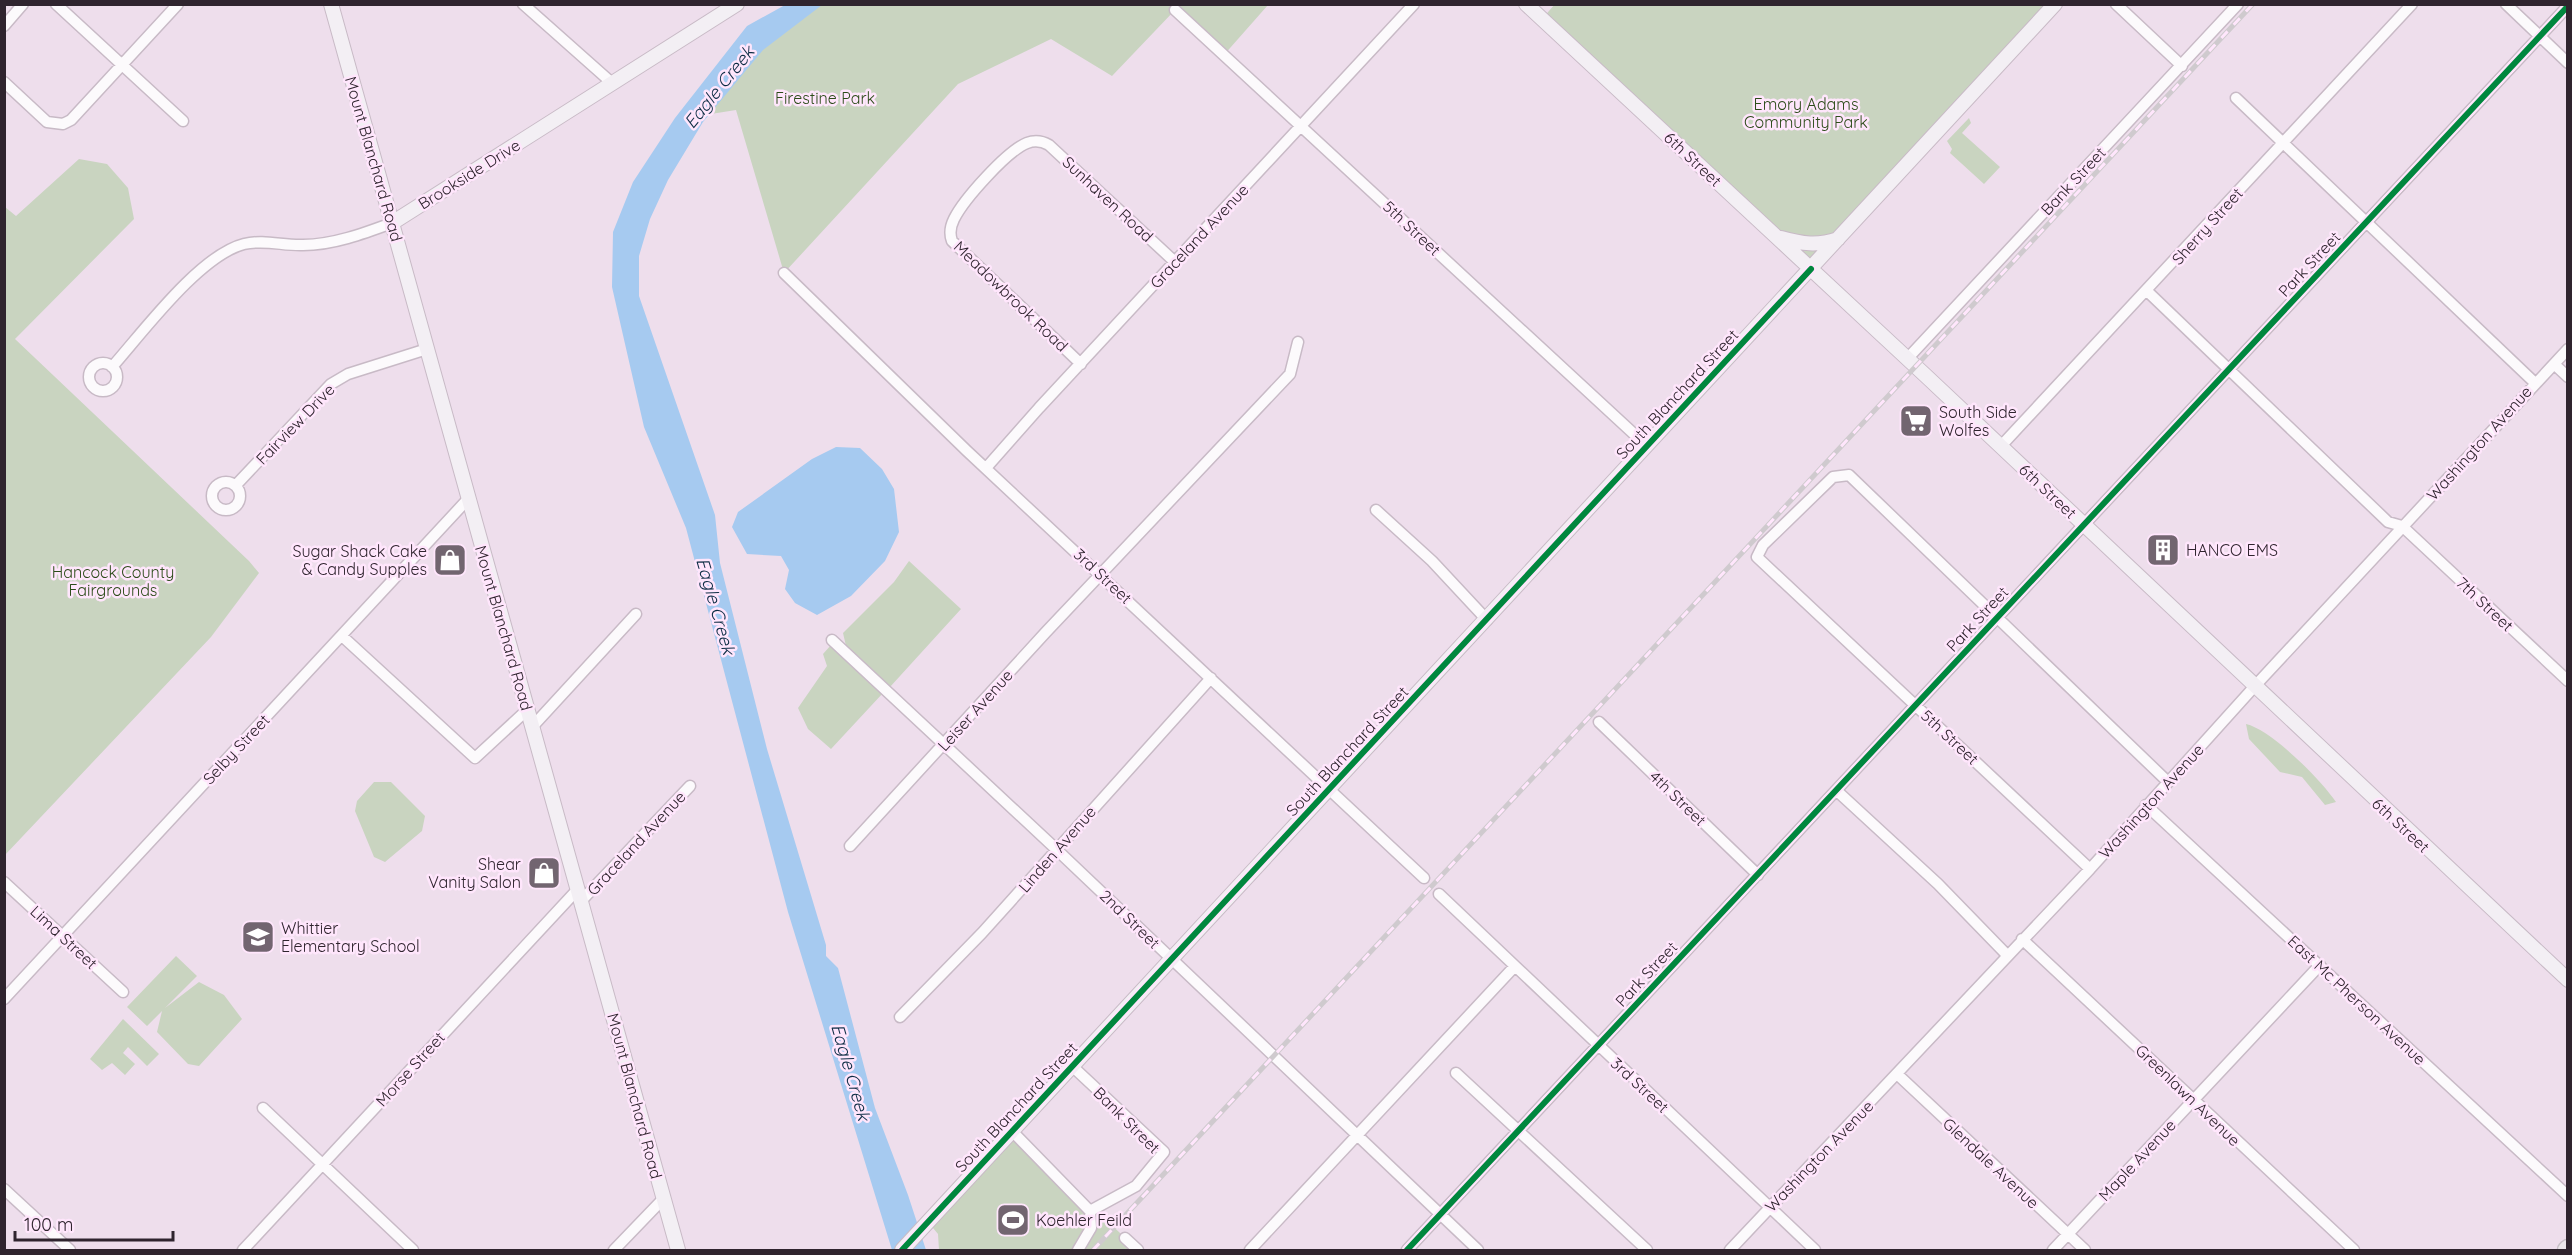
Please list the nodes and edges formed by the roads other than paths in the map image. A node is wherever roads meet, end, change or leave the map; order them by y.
1 (23, 4) edge
2 (56, 4) edge
3 (178, 4) edge
4 (523, 4) edge
5 (737, 4) edge
6 (1414, 4) edge
7 (1526, 4) edge
8 (2055, 4) edge
9 (2116, 4) edge
10 (2238, 4) edge
11 (2412, 4) edge
12 (2506, 4) edge
13 (2568, 6) edge
14 (330, 7) edge
15 (1175, 10) dead end
16 (4, 26) edge
17 (2539, 36) junction
18 (2568, 63) edge
19 (122, 65) junction
20 (2182, 66) junction
21 (4, 82) edge
22 (612, 83) junction
23 (2236, 98) dead end
24 (183, 121) dead end
25 (1302, 126) junction
26 (2283, 141) junction
27 (2368, 222) junction
28 (392, 223) junction
29 (951, 225) joint
30 (1776, 237) junction
31 (1840, 238) junction
32 (1175, 262) junction
33 (1811, 269) junction
34 (784, 273) dead end
35 (2147, 291) junction
36 (1298, 342) dead end
37 (427, 349) junction
38 (2568, 349) edge
39 (1907, 359) junction
40 (1081, 364) junction
41 (2554, 364) junction
42 (112, 367) dead end
43 (2227, 371) junction
44 (2568, 377) edge
45 (2534, 382) junction
46 (1647, 446) junction
47 (2001, 447) junction
48 (986, 468) junction
49 (236, 485) dead end
50 (468, 499) junction
51 (1376, 510) dead end
52 (2083, 524) junction
53 (2402, 526) junction
54 (1101, 574) junction
55 (636, 614) dead end
56 (1995, 619) junction
57 (1486, 620) junction
58 (342, 636) junction
59 (832, 640) dead end
60 (1211, 678) junction
61 (2568, 681) edge
62 (2254, 687) junction
63 (1917, 705) junction
64 (527, 710) junction
65 (1599, 722) dead end
66 (533, 726) junction
67 (944, 744) junction
68 (2168, 782) junction
69 (690, 786) dead end
70 (1329, 790) junction
71 (1836, 791) junction
72 (2146, 805) junction
73 (850, 846) dead end
74 (1056, 849) junction
75 (2090, 869) junction
76 (1758, 875) junction
77 (1424, 878) dead end
78 (4, 882) edge
79 (1439, 894) dead end
80 (580, 895) junction
81 (62, 936) junction
82 (2022, 939) junction
83 (2007, 955) junction
84 (1171, 959) junction
85 (2319, 965) junction
86 (1515, 966) junction
87 (2568, 980) edge
88 (123, 992) dead end
89 (4, 999) edge
90 (900, 1017) dead end
91 (1598, 1046) junction
92 (1072, 1066) junction
93 (1456, 1073) dead end
94 (1897, 1074) junction
95 (2193, 1101) junction
96 (263, 1108) dead end
97 (1012, 1131) junction
98 (1519, 1131) junction
99 (1357, 1135) junction
100 (321, 1165) junction
101 (4, 1188) edge
102 (2568, 1196) edge
103 (664, 1198) junction
104 (1770, 1208) junction
105 (1090, 1211) junction
106 (1441, 1215) junction
107 (2068, 1235) junction
108 (1125, 1238) dead end
109 (70, 1251) edge
110 (243, 1251) edge
111 (413, 1251) edge
112 (614, 1251) edge
113 (678, 1251) edge
114 (902, 1251) edge
115 (1078, 1251) edge
116 (1138, 1251) edge
117 (1250, 1251) edge
118 (1407, 1251) edge
119 (1478, 1251) edge
120 (1647, 1251) edge
121 (1730, 1251) edge
122 (1815, 1251) edge
123 (2052, 1251) edge
124 (2085, 1251) edge
125 (2354, 1251) edge

1 - 16 street
2 - 19 street
3 - 19 street
4 - 22 street
5 - 22 street, Brookside Drive
6 - 25 street, Graceland Avenue
7 - 30 street, 6th Street
8 - 31 street, South Blanchard Street
9 - 20 street
10 - 20 street, Bank Street
11 - 26 street, Sherry Street
12 - 17 street
13 - 17 street, Park Street
14 - 28 street, Mount Blanchard Road
15 - 25 street, 5th Street
17 - 18 street
17 - 27 street, Park Street
19 - 21 street
19 - 24 street
20 - 39 street, Bank Street
22 - 28 street, Brookside Drive
23 - 26 street
25 - 32 street, Graceland Avenue
25 - 46 street, 5th Street
26 - 27 street
26 - 35 street, Sherry Street
27 - 43 street, Park Street
27 - 45 street
28 - 37 street, Mount Blanchard Road
28 - 42 street, Brookside Drive
29 - 32 street, Sunhaven Road
29 - 40 street, Meadowbrook Road
30 - 31 street
30 - 33 street, 6th Street
31 - 33 street, South Blanchard Street
32 - 40 street, Graceland Avenue
33 - 39 street, 6th Street
33 - 46 street, South Blanchard Street
34 - 48 street, 3rd Street
35 - 43 street, 7th Street
35 - 47 street, Sherry Street
36 - 54 street, Leiser Avenue
37 - 49 street, Fairview Drive
37 - 50 street, Mount Blanchard Road
38 - 41 street, Washington Avenue
39 - 47 street, 6th Street
40 - 48 street, Graceland Avenue
41 - 44 street
41 - 45 street, Washington Avenue
43 - 52 street, Park Street
43 - 53 street, 7th Street
45 - 53 street, Washington Avenue
46 - 57 street, South Blanchard Street
47 - 52 street, 6th Street
48 - 54 street, 3rd Street
50 - 58 street, Selby Street
50 - 64 street, Mount Blanchard Road
51 - 57 street
52 - 56 street, Park Street
52 - 62 street, 6th Street
53 - 61 street, 7th Street
53 - 62 street, Washington Avenue
54 - 60 street, 3rd Street
54 - 67 street, Leiser Avenue
55 - 66 street
56 - 63 street, Park Street
56 - 63 street, 5th Street
56 - 68 street
57 - 70 street, South Blanchard Street
58 - 64 street
58 - 81 street, Selby Street
59 - 67 street, 2nd Street
60 - 70 street, 3rd Street
60 - 74 street, Linden Avenue
62 - 68 street, Washington Avenue
62 - 87 street, 6th Street
63 - 71 street, Park Street
63 - 75 street, 5th Street
64 - 66 street, Mount Blanchard Road
65 - 76 street, 4th Street
66 - 80 street, Mount Blanchard Road
67 - 73 street, Leiser Avenue
67 - 74 street, 2nd Street
68 - 72 street, Washington Avenue
69 - 80 street, Graceland Avenue
70 - 77 street, 3rd Street
70 - 84 street, South Blanchard Street
71 - 76 street, Park Street
71 - 83 street
72 - 75 street, Washington Avenue
72 - 85 street, East Mc Pherson Avenue
74 - 84 street, 2nd Street
74 - 90 street, Linden Avenue
75 - 82 street, Washington Avenue
76 - 91 street, Park Street
78 - 81 street, Lima Street
79 - 86 street, 3rd Street
80 - 100 street, Morse Street
80 - 103 street, Mount Blanchard Road
81 - 88 street, Lima Street
81 - 89 street, Selby Street
82 - 83 street, Washington Avenue
82 - 95 street, Greenlawn Avenue
83 - 94 street, Washington Avenue
84 - 92 street, South Blanchard Street
84 - 99 street, 2nd Street
85 - 95 street, Maple Avenue
85 - 102 street, East Mc Pherson Avenue
86 - 91 street, 3rd Street
86 - 99 street
91 - 98 street, Park Street
91 - 104 street, 3rd Street
92 - 97 street, South Blanchard Street
92 - 105 street, Bank Street
93 - 98 street
94 - 104 street, Washington Avenue
94 - 107 street, Glendale Avenue
95 - 107 street, Maple Avenue
95 - 125 street, Greenlawn Avenue
96 - 100 street
97 - 105 street
97 - 114 street, South Blanchard Street
98 - 106 street, Park Street
98 - 120 street
99 - 106 street, 2nd Street
99 - 117 street
100 - 110 street, Morse Street
100 - 111 street
101 - 109 street
103 - 112 street
103 - 113 street, Mount Blanchard Road
104 - 121 street, Washington Avenue
104 - 122 street, 3rd Street
105 - 115 street
106 - 118 street, Park Street
106 - 119 street, 2nd Street
107 - 123 street, Maple Avenue
107 - 124 street, Glendale Avenue
108 - 116 street

